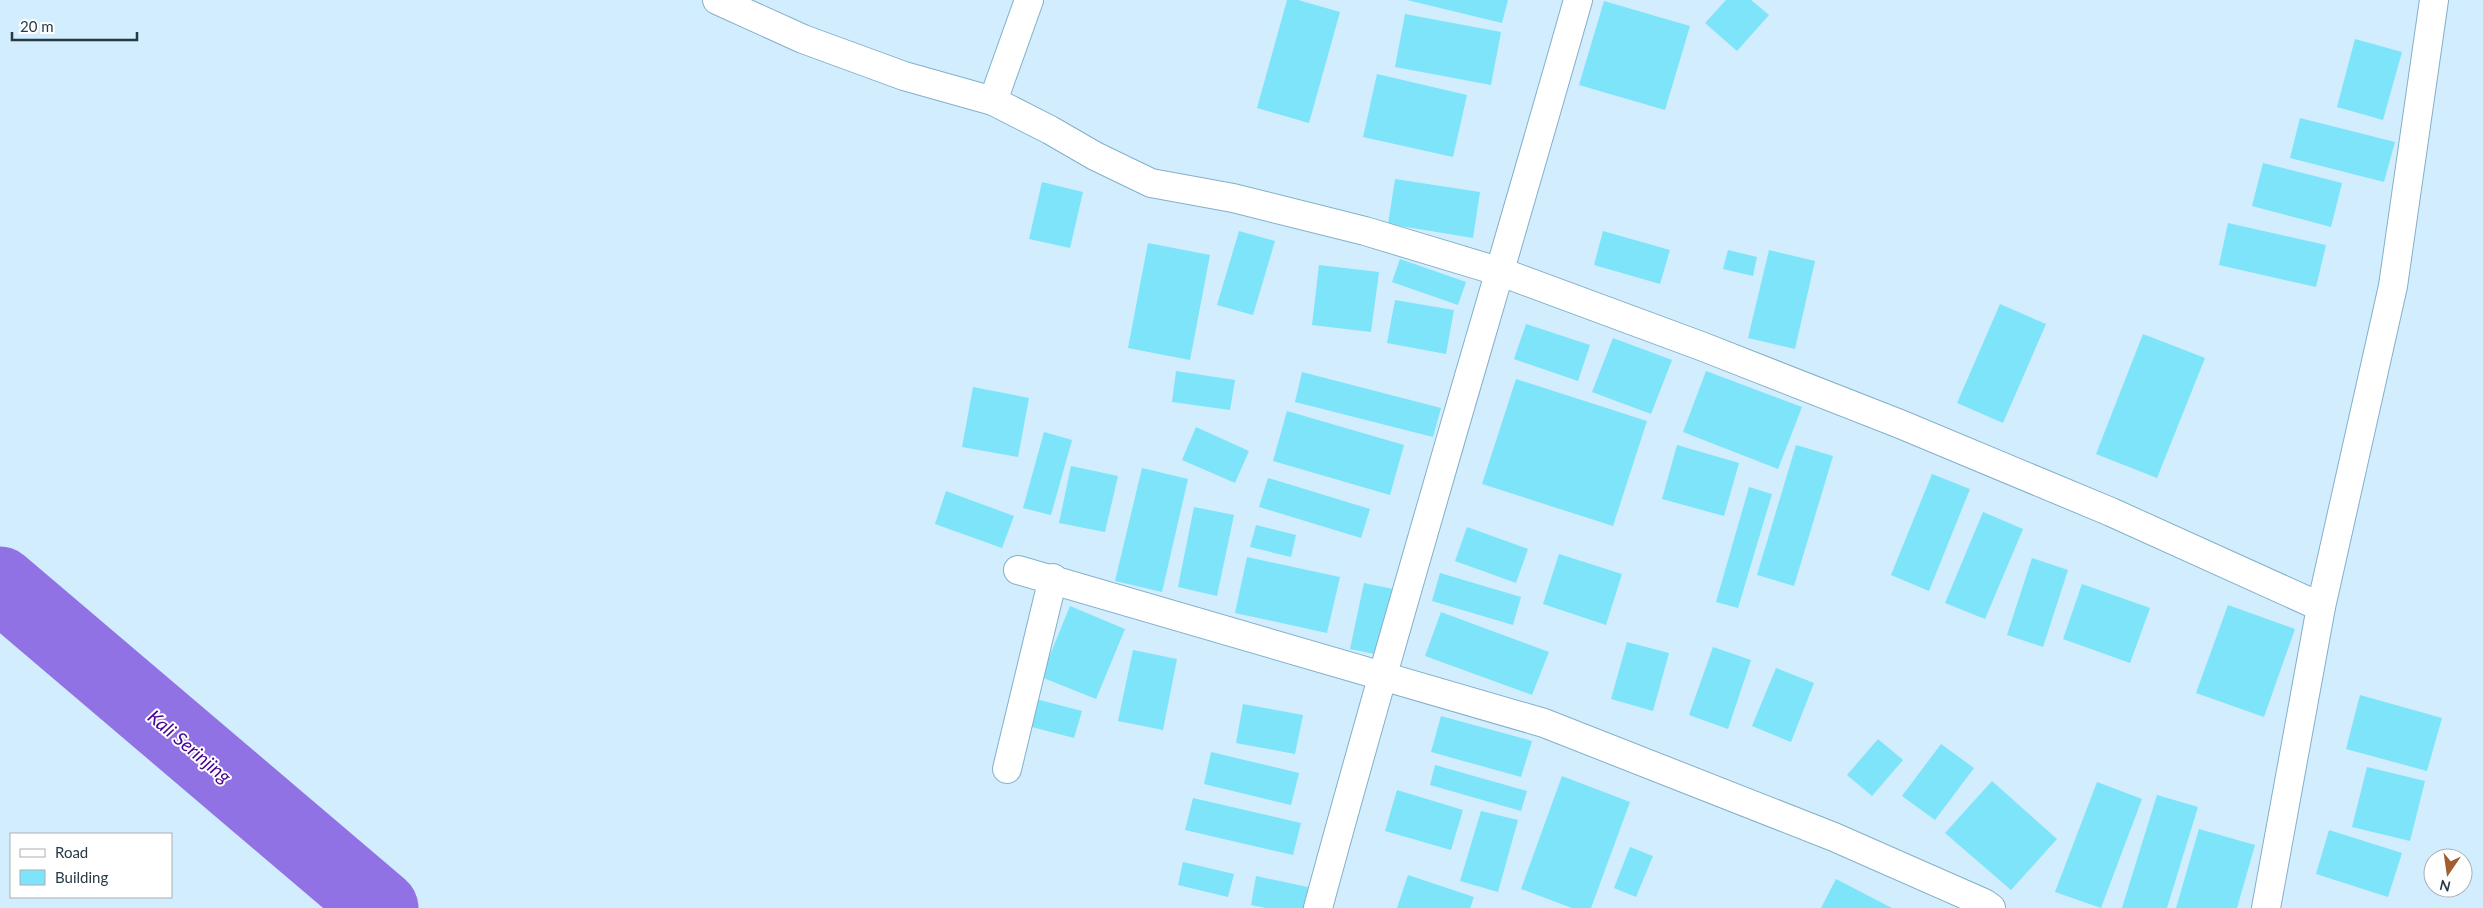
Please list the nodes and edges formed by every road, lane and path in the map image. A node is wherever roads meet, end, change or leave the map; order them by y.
1 (717, 0) edge
2 (1029, 0) edge
3 (1578, 0) edge
4 (2434, 0) edge
5 (993, 101) junction
6 (1501, 272) junction
7 (1018, 570) dead end
8 (1053, 578) junction
9 (2321, 607) junction
10 (1380, 677) junction
11 (1007, 768) dead end
12 (1318, 908) edge
13 (1992, 908) edge
14 (2266, 908) edge

1 - 5 street
2 - 5 street
3 - 6 street
4 - 9 street
5 - 6 street
6 - 9 street
6 - 10 street
7 - 8 street
8 - 10 street
8 - 11 street
9 - 14 street
10 - 12 street
10 - 13 street

